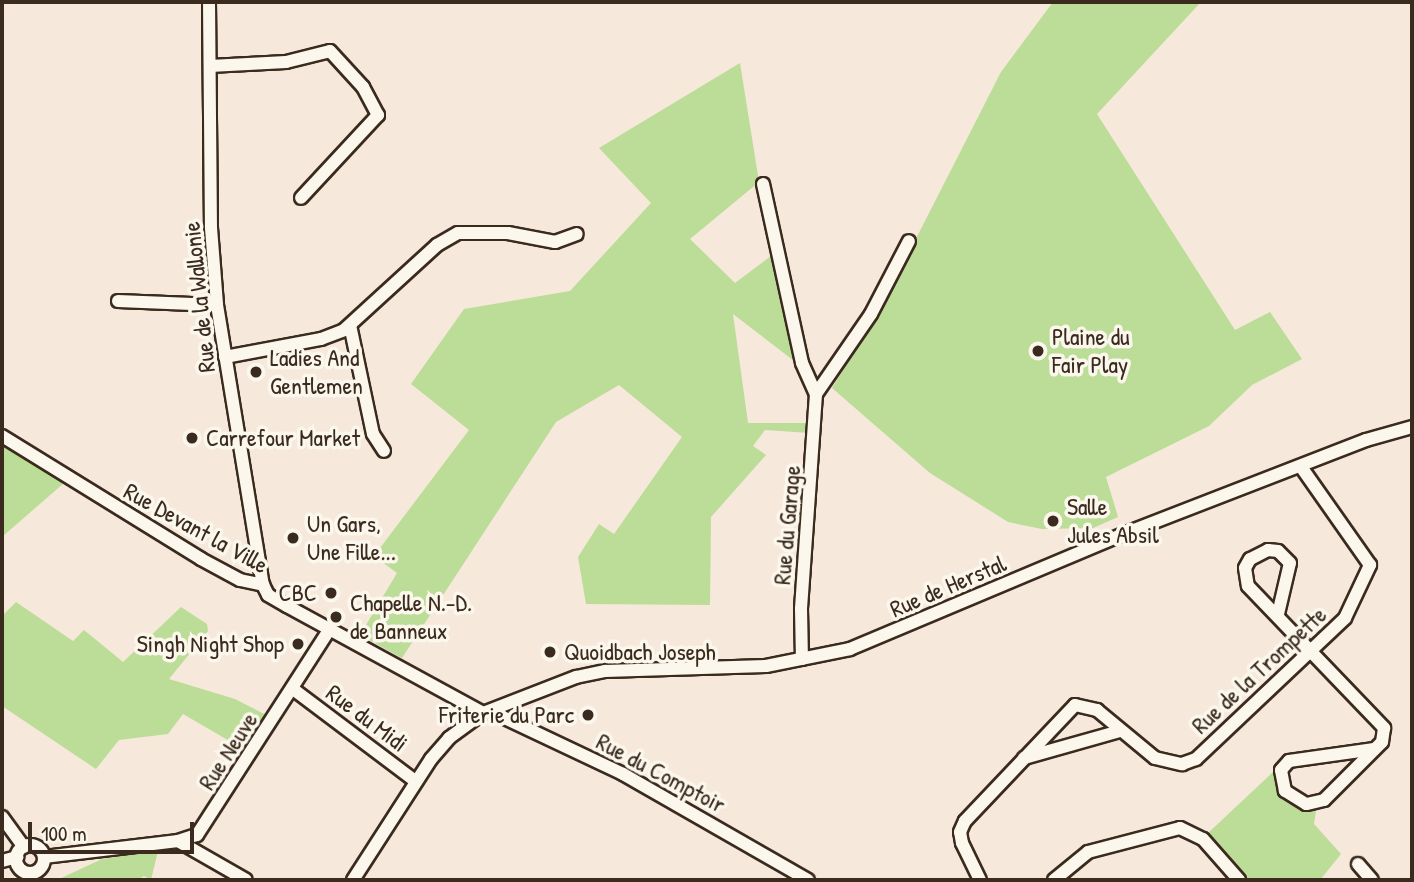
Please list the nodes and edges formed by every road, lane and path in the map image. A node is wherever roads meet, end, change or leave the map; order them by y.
1 (209, 2) edge
2 (210, 66) junction
3 (764, 184) dead end
4 (301, 198) dead end
5 (577, 234) dead end
6 (909, 241) dead end
7 (118, 301) dead end
8 (217, 305) junction
9 (350, 325) junction
10 (225, 357) junction
11 (817, 394) junction
12 (1412, 426) edge
13 (2, 436) edge
14 (384, 450) dead end
15 (1301, 467) junction
16 (263, 586) junction
17 (1278, 614) junction
18 (330, 629) junction
19 (1313, 649) junction
20 (802, 659) junction
21 (293, 689) junction
22 (486, 712) junction
23 (1120, 731) junction
24 (1374, 750) junction
25 (1024, 758) junction
26 (415, 780) junction
27 (2, 817) edge
28 (183, 845) junction
29 (21, 852) junction
30 (44, 857) junction
31 (2, 861) edge
32 (1358, 864) dead end
33 (36, 876) edge
34 (246, 880) edge
35 (353, 880) edge
36 (808, 880) edge
37 (980, 880) edge
38 (1054, 880) edge
39 (1238, 880) edge
40 (1372, 880) edge

1 - 2 street, Rue de la Wallonie
2 - 4 street
2 - 8 street, Rue de la Wallonie
3 - 11 street, Rue du Garage
5 - 9 street
6 - 11 street, Rue du Garage
7 - 8 street
8 - 10 street, Rue de la Wallonie
9 - 10 street
9 - 14 street
10 - 16 street, Rue de la Wallonie
11 - 20 street, Rue du Garage
12 - 15 street, Rue de Herstal
13 - 16 street, Rue Devant la Ville
15 - 19 street, Rue de la Trompette
15 - 20 street, Rue de Herstal
16 - 18 street, Rue Devant la Ville
17 - 17 street
17 - 19 street
18 - 21 street, Rue Neuve
18 - 22 street, Rue Devant la Ville
19 - 23 street, Rue de la Trompette
19 - 24 street
20 - 22 street, Rue de Herstal
21 - 26 street, Rue du Midi
21 - 28 street, Rue Neuve
22 - 26 street, Rue de Herstal
22 - 36 street, Rue du Comptoir
23 - 25 street
23 - 25 street, Rue de la Trompette
24 - 24 street
25 - 37 street, Rue de la Trompette
26 - 35 street, Rue de Herstal
27 - 29 street
28 - 30 street, Rue Neuve
28 - 34 street
29 - 30 street
29 - 31 street
29 - 33 street
30 - 33 street
32 - 40 street
38 - 39 street

